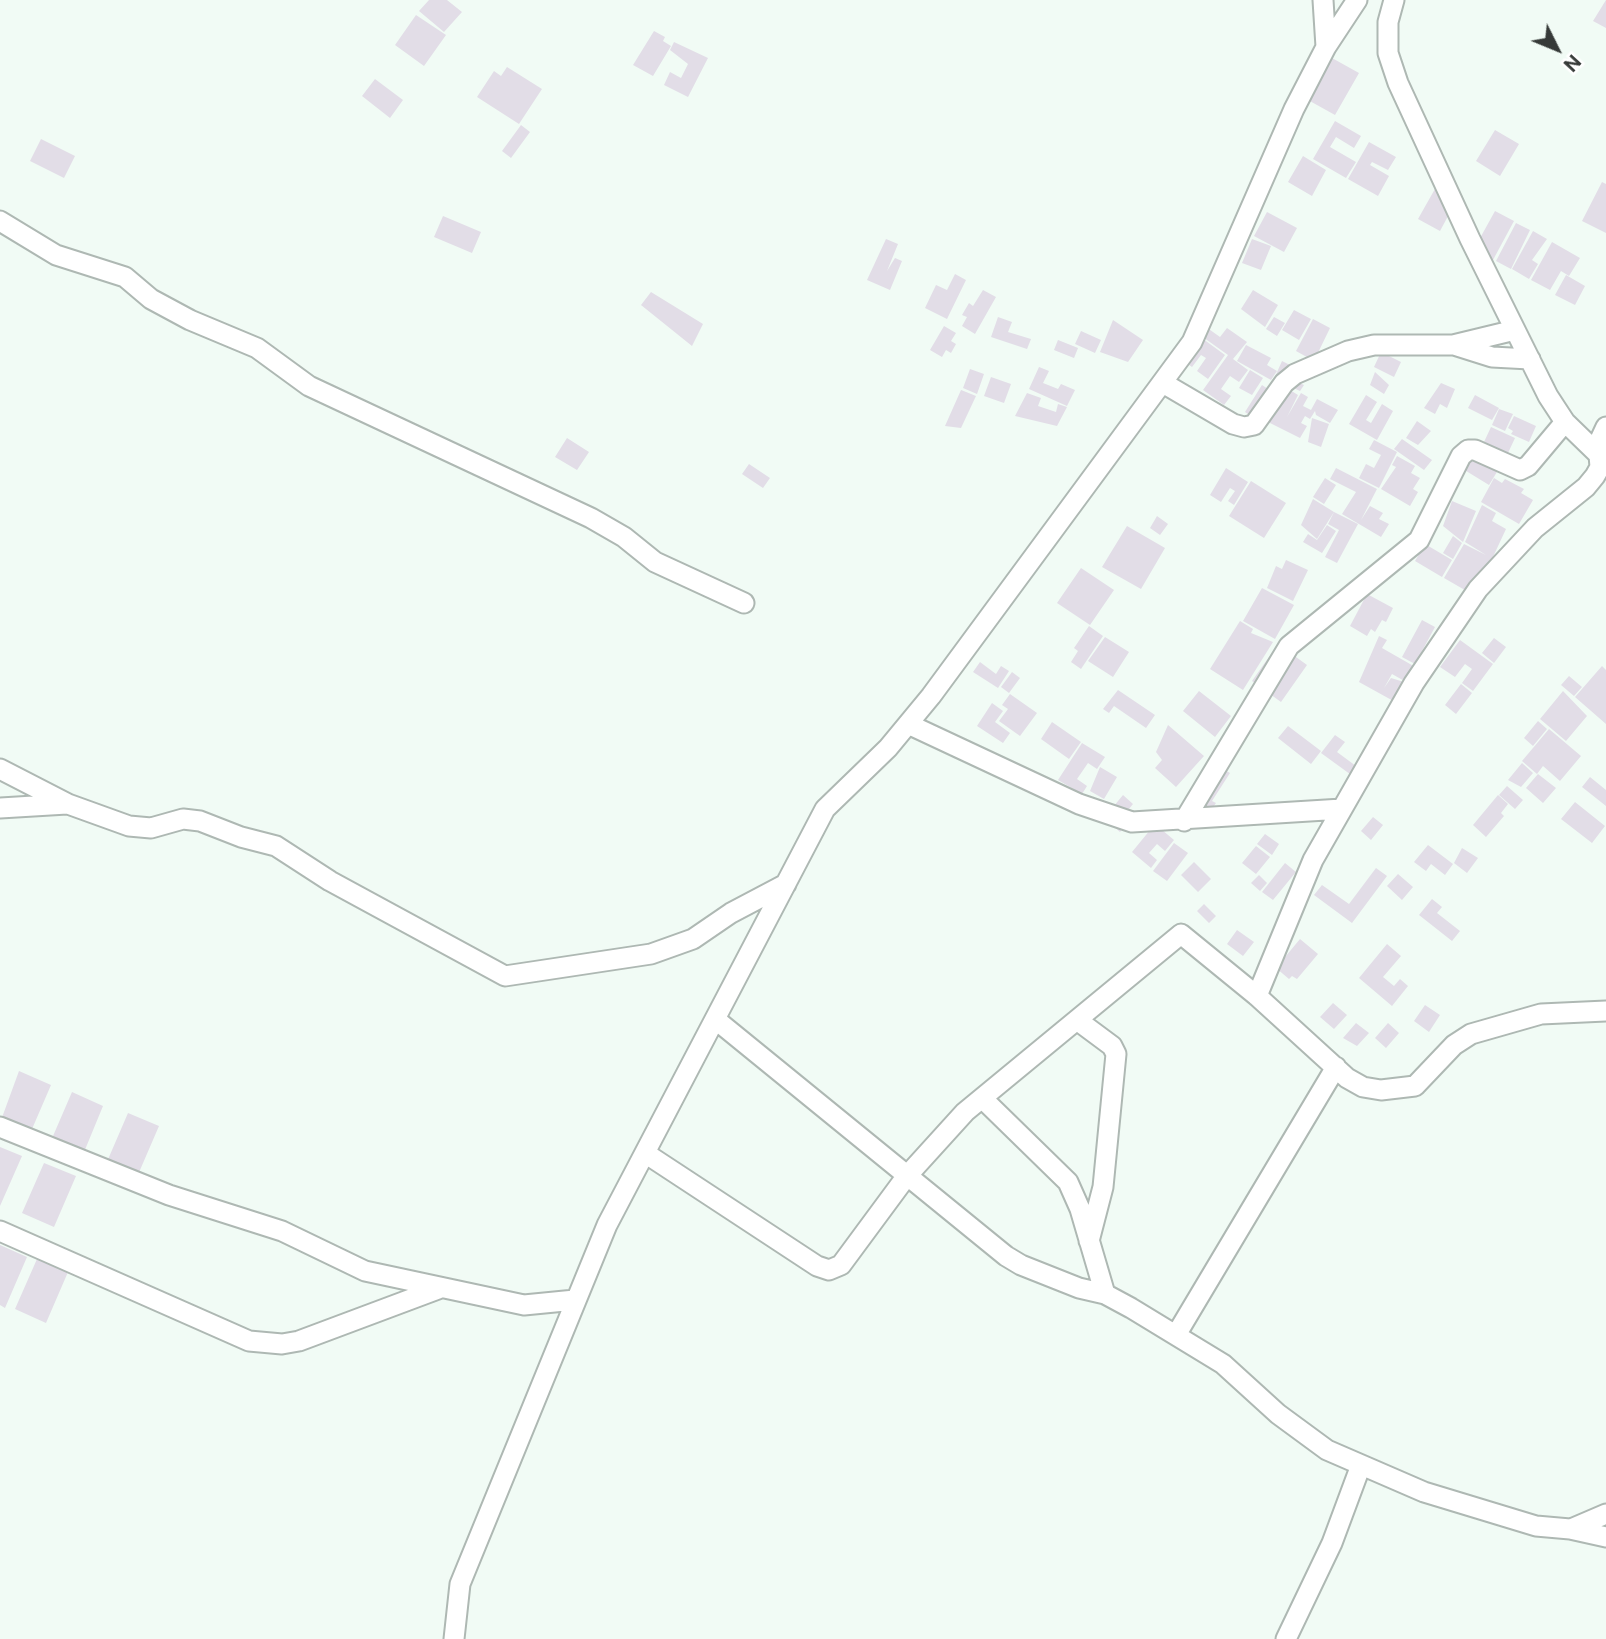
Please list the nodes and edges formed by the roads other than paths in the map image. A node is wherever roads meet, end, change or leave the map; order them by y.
1 (1323, 0) edge
2 (1357, 0) edge
3 (1394, 0) edge
4 (1326, 47) junction
5 (0, 221) edge
6 (1515, 330) junction
7 (1453, 345) junction
8 (1530, 359) junction
9 (1163, 383) junction
10 (1565, 422) junction
11 (1606, 427) edge
12 (1598, 454) junction
13 (744, 603) dead end
14 (908, 724) junction
15 (0, 769) edge
16 (68, 804) junction
17 (0, 808) edge
18 (1342, 809) junction
19 (1184, 821) junction
20 (786, 884) junction
21 (1257, 996) junction
22 (1606, 1011) edge
23 (715, 1019) junction
24 (1077, 1020) junction
25 (1336, 1067) junction
26 (983, 1099) junction
27 (0, 1127) edge
28 (645, 1153) junction
29 (906, 1177) junction
30 (0, 1231) edge
31 (1089, 1241) junction
32 (439, 1289) junction
33 (1105, 1294) junction
34 (575, 1300) junction
35 (1176, 1335) junction
36 (1361, 1465) junction
37 (1606, 1514) edge
38 (1570, 1529) junction
39 (1606, 1537) edge
40 (454, 1639) edge
41 (1286, 1639) edge

1 - 4 street
2 - 4 street
3 - 6 street
4 - 9 street
5 - 13 street
6 - 7 street
6 - 8 street
7 - 8 street
7 - 9 street
8 - 10 street
9 - 14 street
10 - 12 street
10 - 19 street
11 - 12 street
12 - 18 street
14 - 19 street
14 - 20 street
15 - 16 street
16 - 17 street
16 - 20 street
18 - 19 street
18 - 21 street
20 - 23 street
21 - 24 street
21 - 25 street
22 - 25 street
23 - 28 street
23 - 29 street
24 - 26 street
24 - 31 street
25 - 35 street
26 - 29 street
26 - 31 street
27 - 32 street
28 - 29 street
28 - 34 street
29 - 33 street
30 - 32 street
31 - 33 street
32 - 34 street
33 - 35 street
34 - 40 street
35 - 36 street
36 - 38 street
36 - 41 street
37 - 38 street
38 - 39 street

